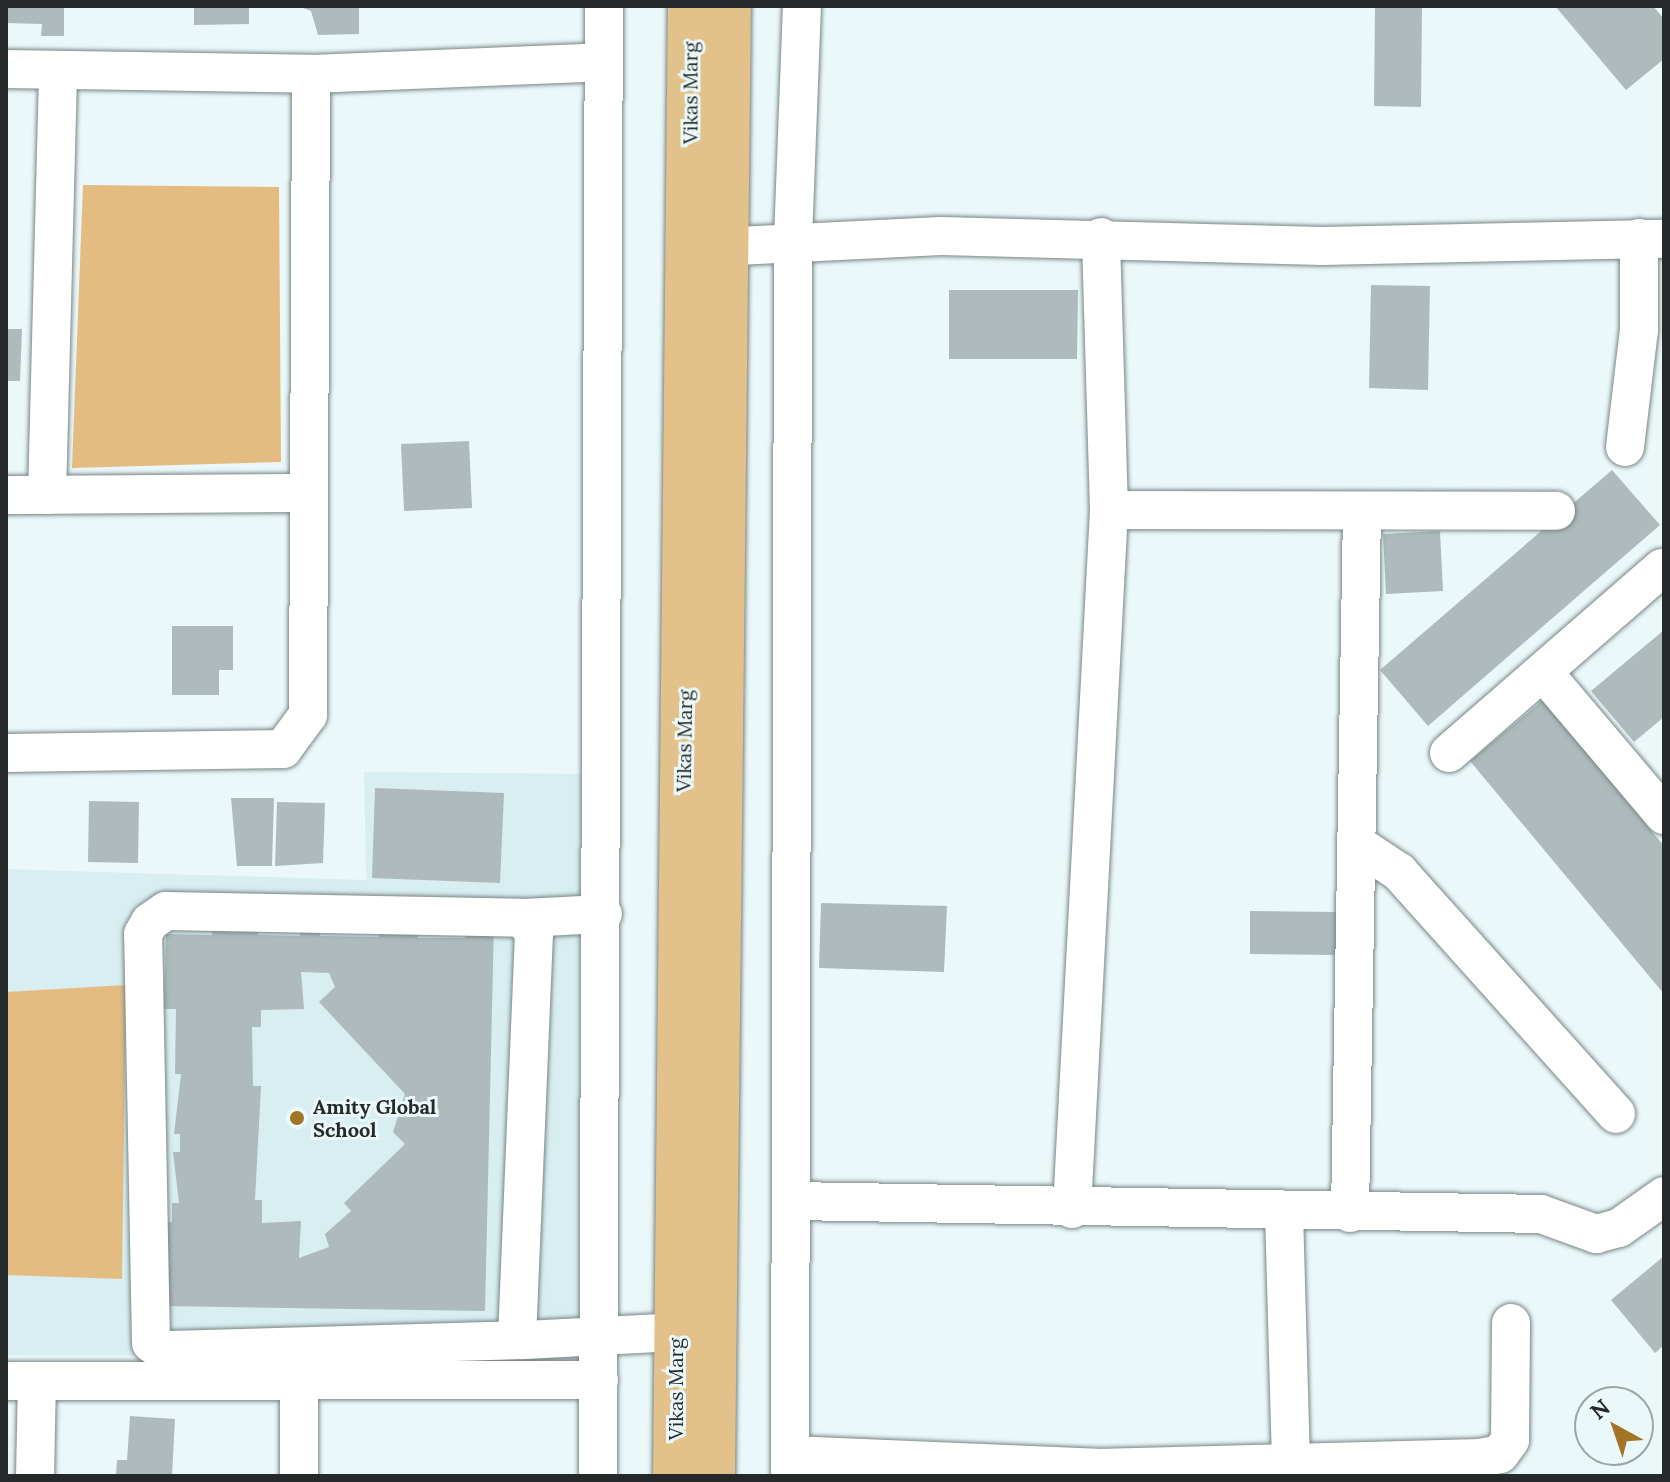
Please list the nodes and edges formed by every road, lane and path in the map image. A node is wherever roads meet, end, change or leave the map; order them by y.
1 (604, 6) edge
2 (690, 6) edge
3 (729, 6) edge
4 (802, 6) edge
5 (604, 62) junction
6 (6, 69) edge
7 (58, 72) junction
8 (311, 74) junction
9 (1101, 237) junction
10 (1652, 238) edge
11 (793, 239) junction
12 (708, 248) junction
13 (1625, 447) dead end
14 (306, 493) junction
15 (6, 495) edge
16 (47, 495) junction
17 (1109, 510) junction
18 (1556, 511) dead end
19 (1362, 514) junction
20 (1662, 568) edge
21 (1544, 673) junction
22 (6, 753) edge
23 (1449, 753) dead end
24 (1664, 815) edge
25 (1360, 846) junction
26 (603, 914) junction
27 (523, 918) junction
28 (1616, 1114) dead end
29 (1664, 1196) edge
30 (792, 1201) junction
31 (1072, 1209) junction
32 (1284, 1212) junction
33 (1350, 1213) junction
34 (1511, 1323) dead end
35 (676, 1332) junction
36 (599, 1337) junction
37 (525, 1340) junction
38 (599, 1380) junction
39 (22, 1381) edge
40 (299, 1384) junction
41 (1291, 1463) junction
42 (790, 1466) edge
43 (1097, 1472) edge
44 (35, 1476) edge
45 (299, 1476) edge
46 (598, 1476) edge
47 (675, 1476) edge
48 (713, 1476) edge

1 - 5 street
2 - 12 main road, Vikas Marg
3 - 12 main road, Vikas Marg
4 - 11 street
5 - 8 street
5 - 26 street
6 - 7 street
7 - 8 street
7 - 16 street
8 - 14 street
9 - 10 street
9 - 11 street
9 - 17 street
10 - 13 street
11 - 12 street
11 - 30 street
12 - 35 main road, Vikas Marg
12 - 48 main road, Vikas Marg
14 - 16 street
14 - 22 street
15 - 16 street
17 - 19 street
17 - 31 street
18 - 19 street
19 - 25 street
20 - 21 street
21 - 23 street
21 - 24 street
25 - 28 street
25 - 33 street
26 - 27 street
26 - 36 street
27 - 37 street
27 - 37 street
29 - 33 street
30 - 31 street
30 - 42 street
31 - 32 street
32 - 33 street
32 - 41 street
34 - 41 street
35 - 36 street
35 - 47 main road, Vikas Marg
36 - 37 street
36 - 38 street
38 - 40 street
38 - 46 street
39 - 40 street
39 - 44 street
40 - 45 street
41 - 43 street
42 - 43 street

